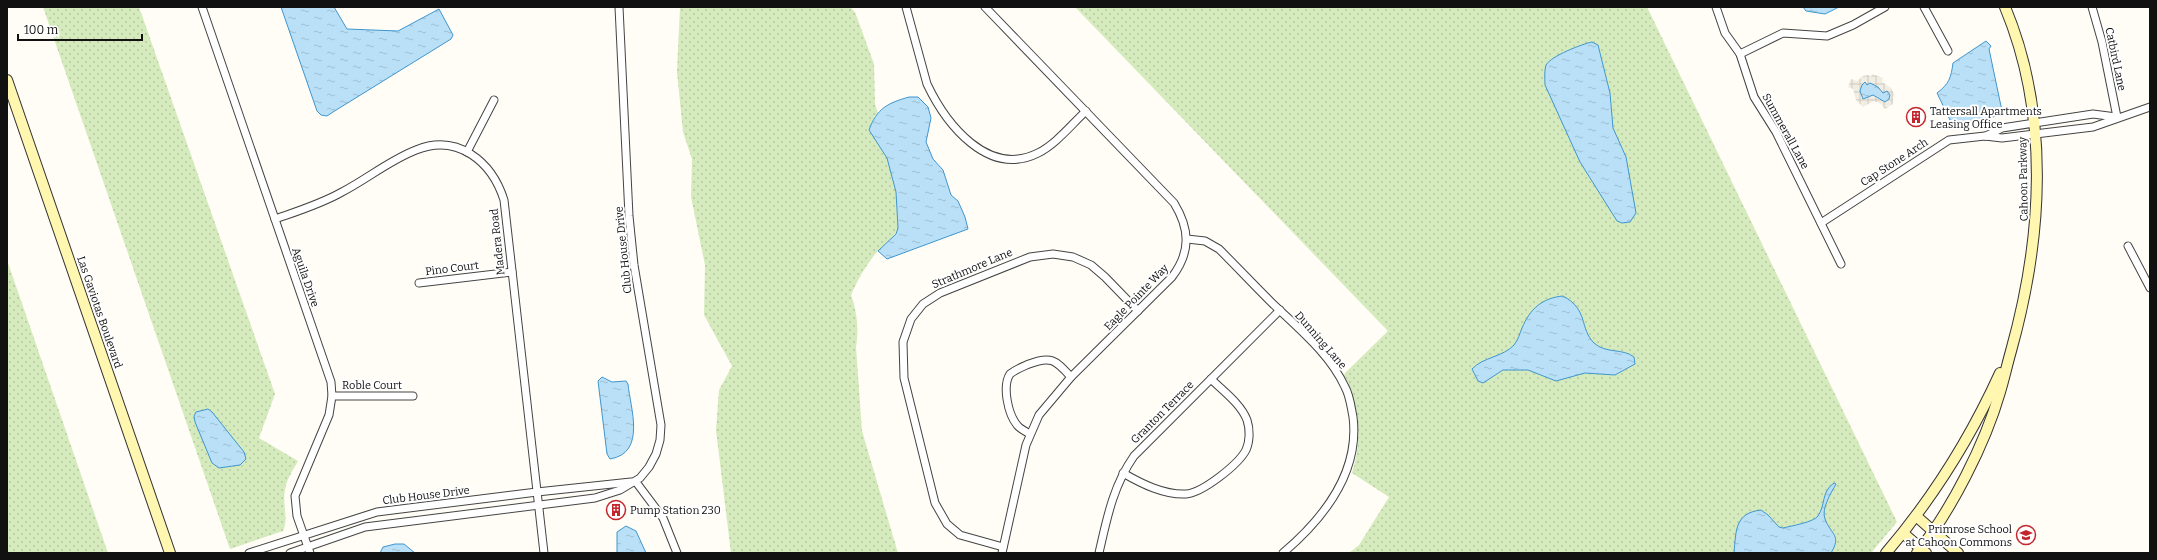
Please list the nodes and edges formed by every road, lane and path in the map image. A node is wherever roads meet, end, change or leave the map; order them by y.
1 (202, 7) edge
2 (619, 7) edge
3 (906, 7) edge
4 (985, 7) edge
5 (1716, 7) edge
6 (1885, 7) edge
7 (1924, 7) edge
8 (2005, 7) edge
9 (2092, 7) edge
10 (1948, 51) dead end
11 (1740, 54) junction
12 (7, 80) edge
13 (494, 100) dead end
14 (2150, 107) edge
15 (1086, 111) junction
16 (2117, 117) junction
17 (2033, 123) junction
18 (2035, 135) junction
19 (1985, 136) junction
20 (467, 152) junction
21 (275, 219) junction
22 (1821, 223) junction
23 (1187, 239) junction
24 (2128, 246) dead end
25 (1841, 264) dead end
26 (512, 272) junction
27 (418, 283) dead end
28 (2150, 288) edge
29 (1280, 310) junction
30 (1138, 311) junction
31 (2011, 351) junction
32 (1071, 377) junction
33 (1211, 378) junction
34 (332, 396) junction
35 (413, 396) dead end
36 (1030, 434) junction
37 (1123, 473) junction
38 (636, 482) junction
39 (537, 492) junction
40 (538, 504) junction
41 (1916, 516) junction
42 (1933, 531) junction
43 (1903, 533) junction
44 (304, 535) junction
45 (309, 550) edge
46 (1003, 551) edge
47 (1921, 552) edge
48 (170, 553) edge
49 (249, 553) edge
50 (290, 553) edge
51 (544, 553) edge
52 (677, 553) edge
53 (1099, 553) edge
54 (1282, 553) edge
55 (1886, 553) edge
56 (1958, 553) edge

1 - 21 street, Aguila Drive
2 - 38 street, Club House Drive
3 - 15 street
4 - 15 street, Eagle Pointe Way
5 - 11 street, Summerall Lane
6 - 11 street
7 - 10 street
8 - 17 street, Cahoon Parkway
9 - 16 street, Catbird Lane
11 - 22 street, Summerall Lane
12 - 48 street, Las Gaviotas Boulevard
13 - 20 street
14 - 16 street, Cap Stone Arch
15 - 23 street, Eagle Pointe Way
16 - 17 street, Cap Stone Arch
16 - 18 street, Cap Stone Arch
17 - 18 street, Cahoon Parkway
17 - 19 street, Cap Stone Arch
18 - 19 street, Cap Stone Arch
18 - 31 street, Cahoon Parkway
19 - 22 street, Cap Stone Arch
20 - 21 street, Madera Road
20 - 26 street, Madera Road
21 - 34 street, Aguila Drive
22 - 25 street, Summerall Lane
23 - 29 street, Dunning Lane
23 - 30 street, Eagle Pointe Way
24 - 28 street
26 - 27 street, Pino Court
26 - 39 street, Madera Road
29 - 33 street, Granton Terrace
29 - 54 street, Dunning Lane
30 - 32 street, Eagle Pointe Way
30 - 46 street, Strathmore Lane
31 - 41 street, Cahoon Parkway
31 - 42 street, Cahoon Parkway
32 - 36 street, Eagle Pointe Way
32 - 36 street
33 - 37 street, Granton Terrace
33 - 37 street
34 - 35 street, Roble Court
34 - 44 street, Aguila Drive
36 - 46 street, Eagle Pointe Way
37 - 53 street, Granton Terrace
38 - 39 street, Club House Drive
38 - 40 street, Club House Drive
38 - 52 street
39 - 40 street, Madera Road
39 - 44 street, Club House Drive
40 - 45 street, Club House Drive
40 - 51 street, Madera Road
41 - 42 street
41 - 43 street, Cahoon Parkway
42 - 47 street, Cahoon Parkway
42 - 56 street
43 - 47 street
43 - 55 street, Cahoon Parkway
44 - 45 street, Aguila Drive
44 - 49 street, Club House Drive
45 - 50 street, Club House Drive

